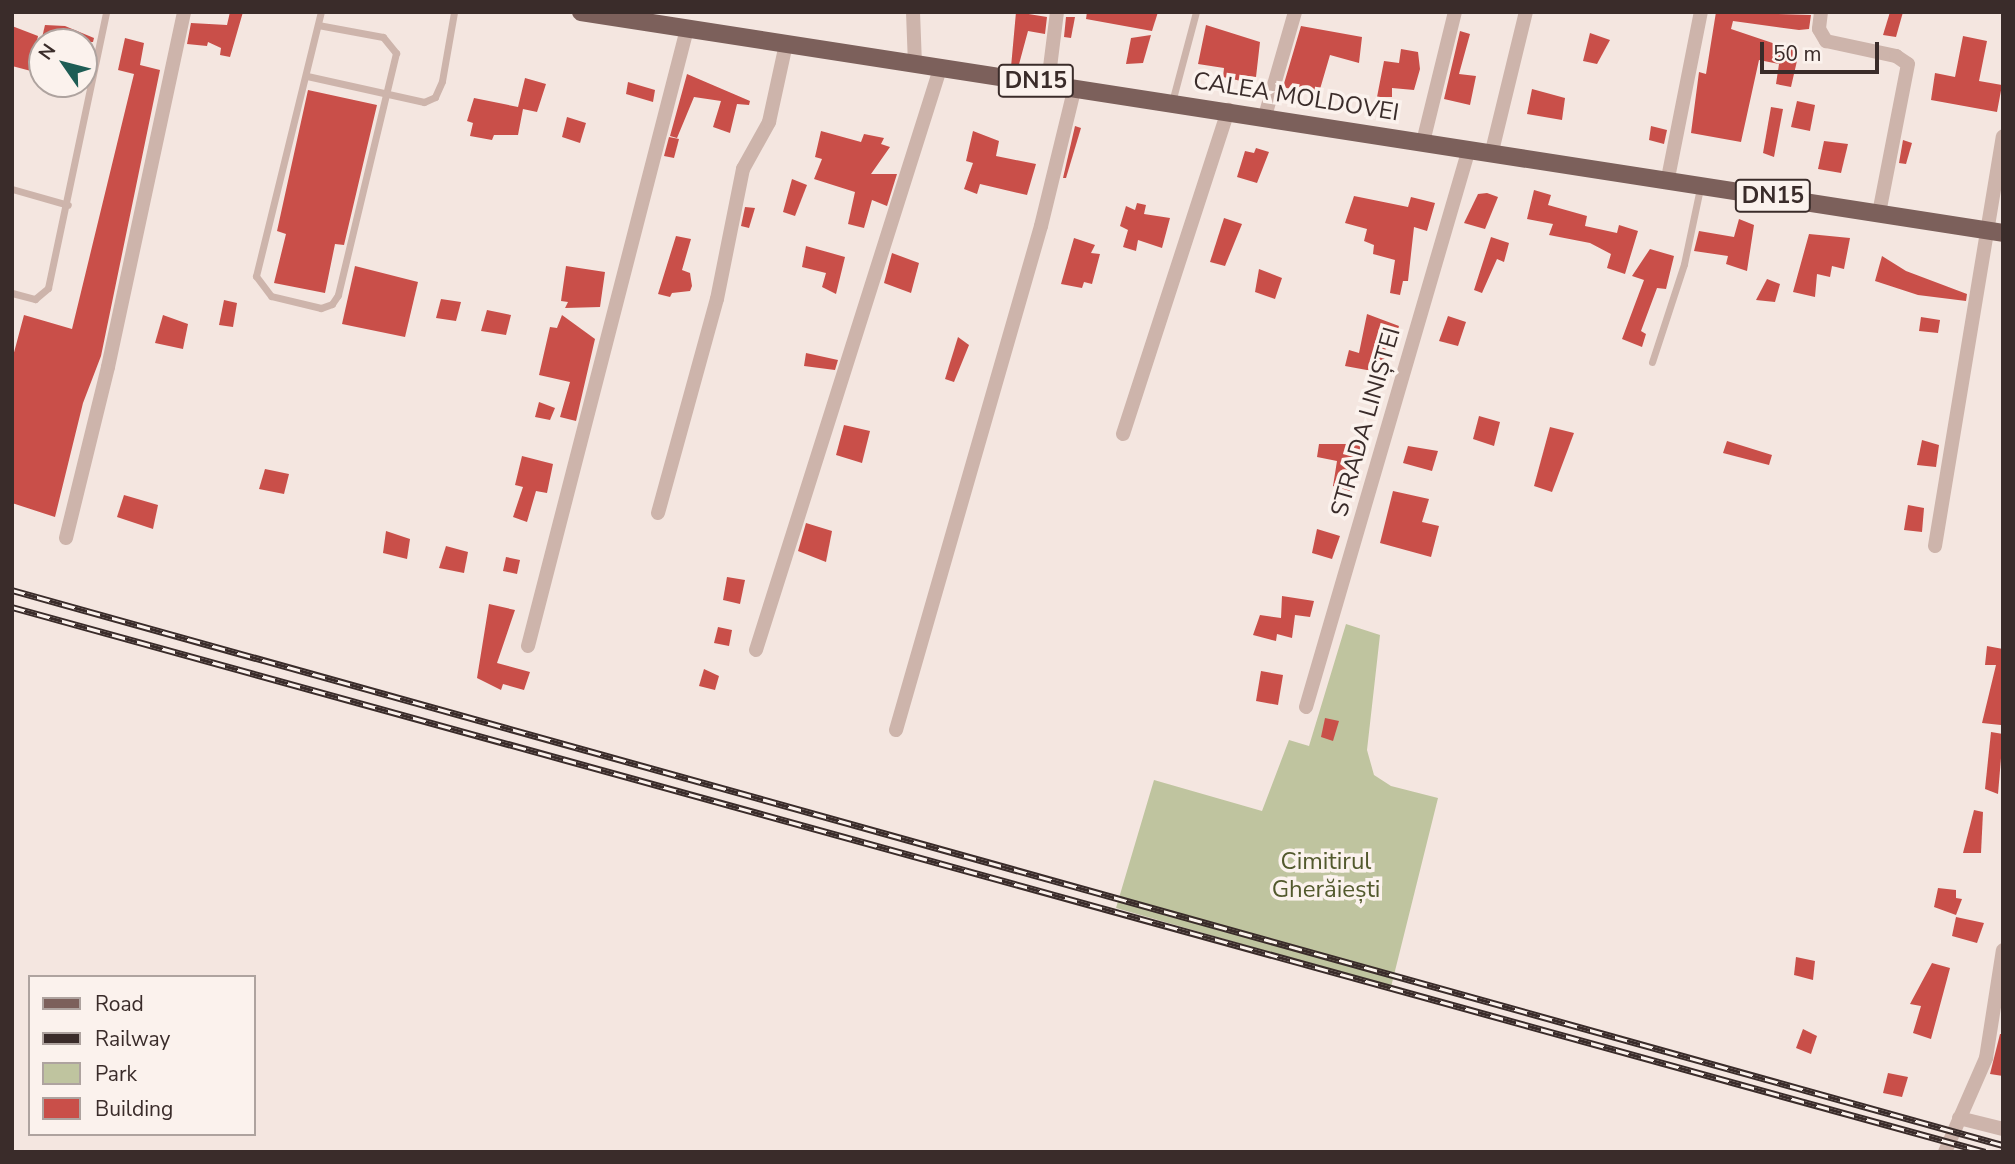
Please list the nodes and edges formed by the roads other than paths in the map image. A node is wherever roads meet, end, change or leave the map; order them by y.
1 (106, 12) edge
2 (184, 12) edge
3 (321, 12) edge
4 (454, 12) edge
5 (581, 12) edge
6 (913, 12) edge
7 (1057, 12) edge
8 (1196, 12) edge
9 (1295, 12) edge
10 (1455, 12) edge
11 (1526, 12) edge
12 (1701, 12) edge
13 (1821, 12) edge
14 (318, 25) junction
15 (687, 29) junction
16 (786, 44) junction
17 (915, 64) junction
18 (940, 69) junction
19 (307, 76) junction
20 (1048, 83) junction
21 (1075, 87) junction
22 (389, 94) junction
23 (1172, 102) junction
24 (1228, 110) junction
25 (1265, 116) junction
26 (2003, 137) edge
27 (1423, 142) junction
28 (1469, 149) junction
29 (1492, 151) junction
30 (1668, 178) junction
31 (1701, 184) junction
32 (12, 189) edge
33 (68, 205) junction
34 (1879, 213) junction
35 (1995, 232) edge
36 (12, 293) edge
37 (1652, 362) dead end
38 (1123, 434) dead end
39 (658, 513) dead end
40 (66, 538) dead end
41 (1935, 546) dead end
42 (528, 646) dead end
43 (756, 650) dead end
44 (1307, 707) dead end
45 (897, 730) dead end
46 (2003, 950) edge
47 (1959, 1118) junction
48 (2003, 1129) edge
49 (1945, 1152) edge

1 - 33 lane
2 - 40 street
3 - 14 lane
4 - 22 lane
5 - 15 main road, CALEA MOLDOVEI / DN15
6 - 17 street
7 - 20 street
8 - 23 lane
9 - 25 street
10 - 27 street
11 - 29 street
12 - 30 street
13 - 34 street
14 - 19 lane
14 - 22 lane
15 - 16 main road, CALEA MOLDOVEI / DN15
15 - 42 street
16 - 17 main road, CALEA MOLDOVEI / DN15
16 - 39 street
17 - 18 main road, CALEA MOLDOVEI / DN15
18 - 20 main road, CALEA MOLDOVEI / DN15
18 - 43 street
19 - 22 lane
19 - 22 lane
20 - 21 main road, CALEA MOLDOVEI / DN15
21 - 23 main road, CALEA MOLDOVEI / DN15
21 - 45 street
23 - 24 main road, CALEA MOLDOVEI / DN15
24 - 25 main road, CALEA MOLDOVEI / DN15
24 - 38 street
25 - 27 main road, CALEA MOLDOVEI / DN15
26 - 35 street
27 - 28 main road, CALEA MOLDOVEI / DN15
28 - 29 main road, CALEA MOLDOVEI / DN15
28 - 44 street, STRADA LINIȘTEI
29 - 30 main road, CALEA MOLDOVEI / DN15
30 - 31 main road, CALEA MOLDOVEI / DN15
31 - 34 main road, CALEA MOLDOVEI / DN15
31 - 37 lane
32 - 33 lane
33 - 36 lane
34 - 35 main road, CALEA MOLDOVEI / DN15
35 - 41 street
46 - 47 street
47 - 48 street
47 - 49 street

